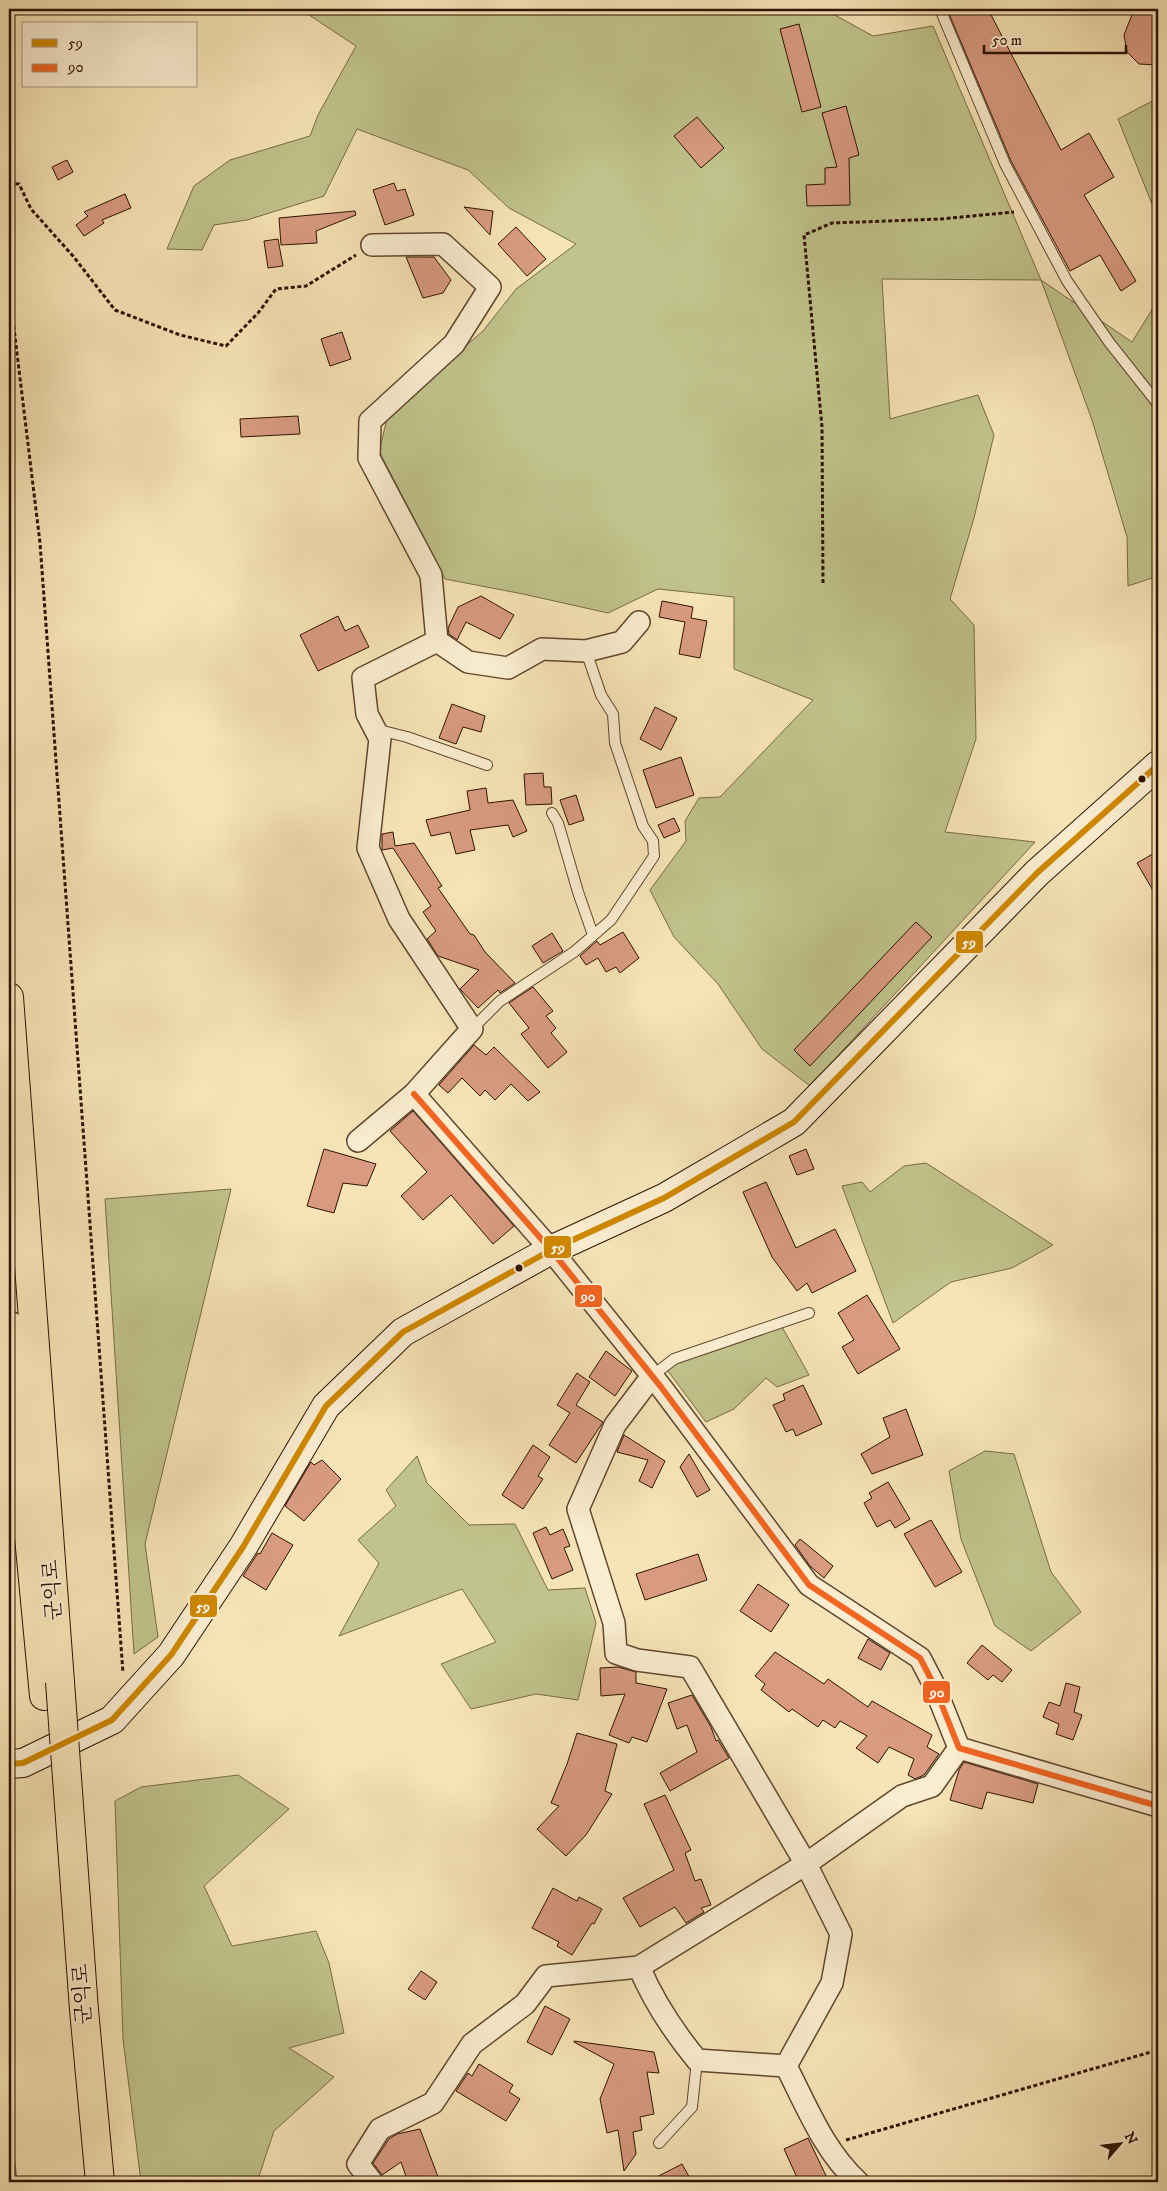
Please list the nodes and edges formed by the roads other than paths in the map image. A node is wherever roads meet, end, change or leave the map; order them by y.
1 (940, 9) edge
2 (372, 245) road end
3 (1158, 404) edge
4 (639, 622) dead end
5 (437, 641) junction
6 (586, 651) junction
7 (374, 728) junction
8 (487, 765) dead end
9 (1158, 765) edge
10 (552, 813) dead end
11 (593, 935) junction
12 (9, 998) edge
13 (472, 1029) junction
14 (414, 1094) junction
15 (358, 1141) dead end
16 (551, 1250) junction
17 (808, 1313) dead end
18 (9, 1325) edge
19 (652, 1376) junction
20 (52, 1689) junction
21 (959, 1748) junction
22 (9, 1764) edge
23 (59, 1783) junction
24 (1158, 1806) edge
25 (806, 1864) junction
26 (639, 1967) junction
27 (697, 2060) junction
28 (786, 2066) junction
29 (658, 2143) dead end
30 (81, 2182) edge
31 (100, 2182) edge
32 (372, 2182) edge
33 (858, 2182) edge

1 - 3 lane
2 - 5 street
4 - 6 street
5 - 6 street
5 - 7 street
6 - 11 lane
7 - 8 lane
7 - 13 street
9 - 16 street
10 - 11 lane
11 - 13 lane
12 - 20 highway, 군익로
13 - 14 street
14 - 15 street
14 - 16 street
16 - 19 street
16 - 22 street
17 - 19 lane
18 - 20 highway, 군익로
19 - 21 street
19 - 25 street
20 - 23 highway, 군익로, bridge
21 - 24 street
21 - 25 street
23 - 30 highway, 군익로
23 - 31 highway, 군익로
25 - 26 street
25 - 28 street
26 - 27 street
26 - 32 street
27 - 28 street
27 - 29 lane
28 - 33 street

